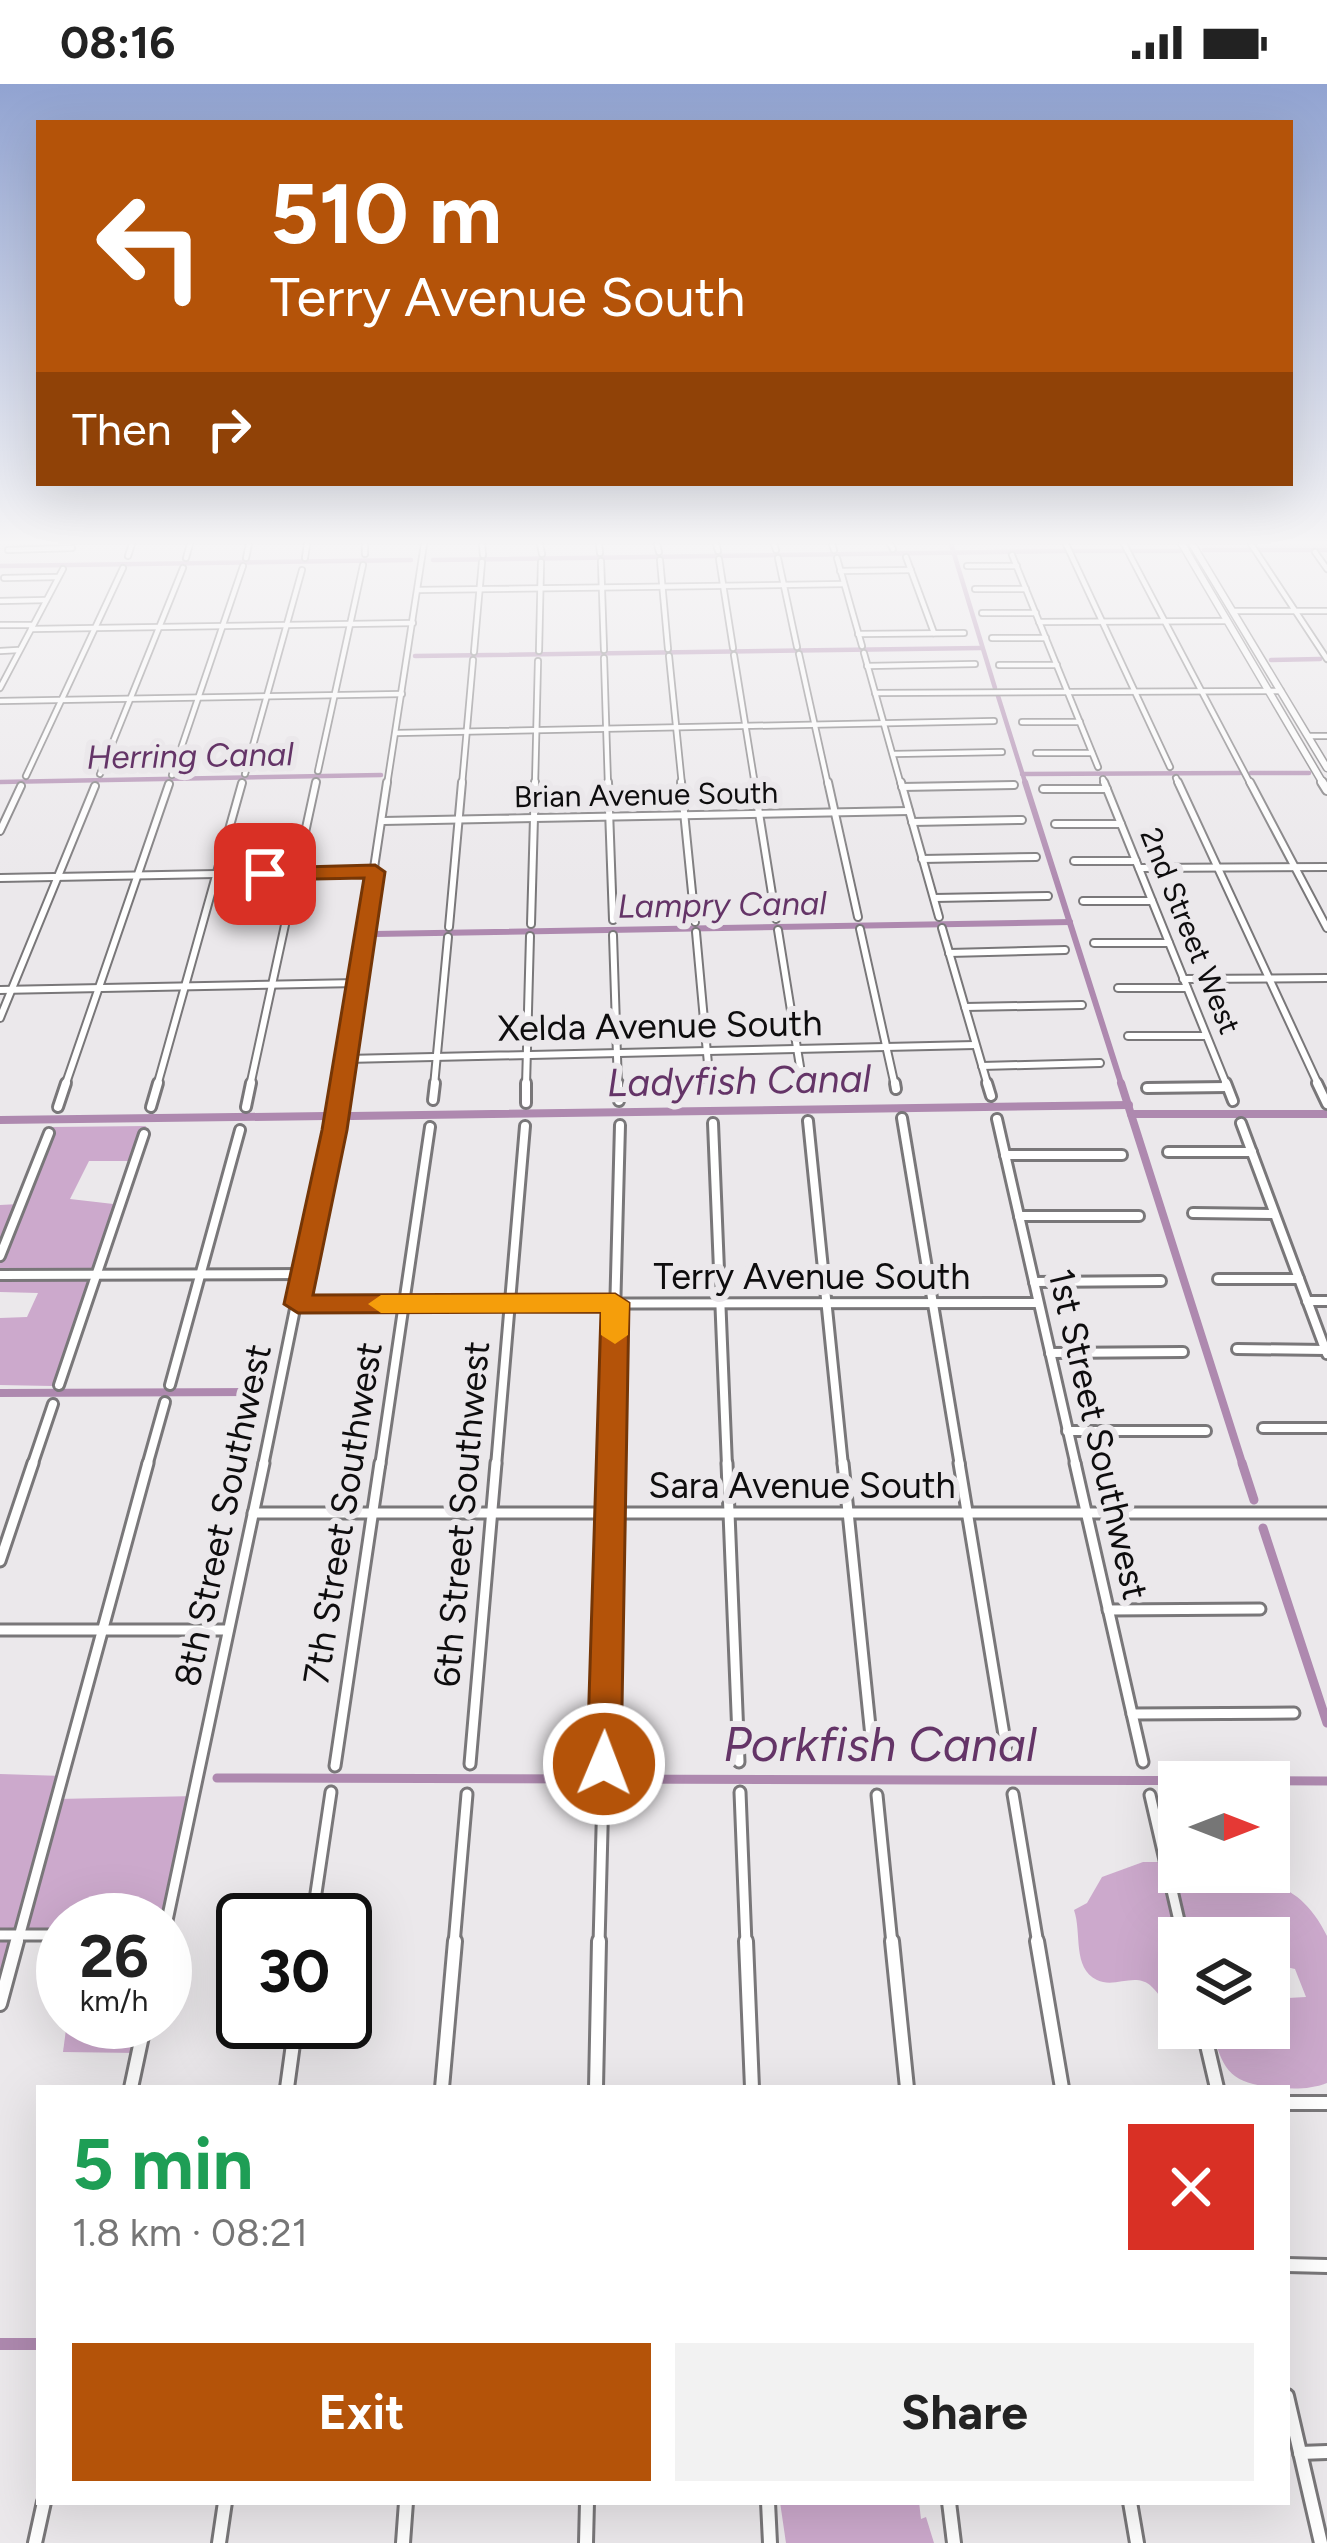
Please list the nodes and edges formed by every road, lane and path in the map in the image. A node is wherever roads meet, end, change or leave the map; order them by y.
1 (81, 659) edge
2 (146, 659) edge
3 (212, 659) edge
4 (277, 659) edge
5 (342, 659) edge
6 (407, 659) edge
7 (473, 659) edge
8 (604, 659) edge
9 (670, 659) edge
10 (734, 659) edge
11 (800, 659) edge
12 (866, 659) edge
13 (1055, 659) edge
14 (1119, 659) edge
15 (1185, 659) edge
16 (1250, 659) edge
17 (1261, 659) edge
18 (538, 661) dead end
19 (975, 664) dead end
20 (999, 664) dead end
21 (1057, 664) junction
22 (868, 666) junction
23 (3, 677) edge
24 (0, 688) edge
25 (1269, 691) junction
26 (1281, 691) junction
27 (1068, 692) junction
28 (1135, 692) junction
29 (1202, 692) junction
30 (875, 693) junction
31 (402, 694) junction
32 (334, 695) junction
33 (266, 696) junction
34 (130, 698) junction
35 (198, 698) junction
36 (0, 700) edge
37 (62, 700) junction
38 (1280, 710) junction
39 (994, 721) dead end
40 (1022, 722) dead end
41 (1080, 722) junction
42 (884, 723) junction
43 (815, 726) junction
44 (746, 727) junction
45 (676, 728) junction
46 (606, 729) junction
47 (537, 730) junction
48 (466, 732) junction
49 (396, 733) junction
50 (1308, 736) junction
51 (1327, 736) edge
52 (1003, 752) dead end
53 (1036, 753) dead end
54 (1092, 753) junction
55 (893, 754) junction
56 (1098, 767) dead end
57 (1170, 767) dead end
58 (1327, 768) edge
59 (318, 772) dead end
60 (100, 774) dead end
61 (26, 776) dead end
62 (1176, 778) dead end
63 (1103, 779) dead end
64 (316, 781) dead end
65 (1014, 785) dead end
66 (21, 786) dead end
67 (94, 786) dead end
68 (902, 787) junction
69 (1043, 789) dead end
70 (1107, 789) junction
71 (1327, 790) edge
72 (909, 811) junction
73 (834, 812) junction
74 (760, 814) junction
75 (685, 815) junction
76 (609, 817) junction
77 (534, 818) junction
78 (459, 819) junction
79 (383, 820) junction
80 (1022, 820) dead end
81 (912, 822) junction
82 (1055, 824) dead end
83 (1121, 824) junction
84 (0, 831) edge
85 (1036, 857) dead end
86 (922, 859) junction
87 (1074, 861) dead end
88 (1137, 864) junction
89 (1295, 867) junction
90 (1327, 867) edge
91 (1217, 868) junction
92 (375, 872) junction
93 (296, 873) junction
94 (217, 874) junction
95 (138, 876) junction
96 (58, 877) junction
97 (0, 878) edge
98 (1048, 896) dead end
99 (934, 898) junction
100 (1083, 901) dead end
101 (1152, 901) junction
102 (858, 917) dead end
103 (939, 917) dead end
104 (776, 919) dead end
105 (613, 920) dead end
106 (531, 924) dead end
107 (942, 928) dead end
108 (1327, 928) edge
109 (860, 929) dead end
110 (778, 930) dead end
111 (530, 935) dead end
112 (614, 935) dead end
113 (1094, 943) dead end
114 (1168, 943) junction
115 (1065, 950) dead end
116 (949, 953) junction
117 (1327, 978) edge
118 (1269, 979) junction
119 (358, 983) junction
120 (1185, 983) junction
121 (272, 985) junction
122 (185, 987) junction
123 (99, 988) junction
124 (1118, 988) dead end
125 (0, 990) edge
126 (11, 990) junction
127 (1082, 1005) dead end
128 (965, 1007) junction
129 (0, 1018) edge
130 (1128, 1036) dead end
131 (1206, 1036) junction
132 (975, 1045) junction
133 (886, 1047) junction
134 (797, 1049) junction
135 (707, 1051) junction
136 (617, 1053) junction
137 (527, 1055) junction
138 (437, 1057) junction
139 (346, 1059) junction
140 (1100, 1063) dead end
141 (982, 1066) junction
142 (802, 1079) dead end
143 (1147, 1088) dead end
144 (1227, 1088) junction
145 (896, 1089) dead end
146 (711, 1093) dead end
147 (991, 1096) dead end
148 (433, 1100) dead end
149 (620, 1101) dead end
150 (1233, 1101) dead end
151 (526, 1103) dead end
152 (1327, 1104) edge
153 (246, 1106) dead end
154 (58, 1107) dead end
155 (152, 1108) dead end
156 (902, 1118) dead end
157 (997, 1119) dead end
158 (808, 1121) dead end
159 (713, 1123) dead end
160 (1241, 1123) dead end
161 (430, 1126) dead end
162 (525, 1126) dead end
163 (620, 1126) dead end
164 (240, 1130) dead end
165 (49, 1133) dead end
166 (144, 1133) dead end
167 (1168, 1152) dead end
168 (1252, 1152) junction
169 (1005, 1155) junction
170 (1122, 1155) dead end
171 (1193, 1213) dead end
172 (1274, 1214) junction
173 (1019, 1216) junction
174 (1139, 1216) dead end
175 (0, 1256) edge
176 (96, 1274) junction
177 (200, 1274) junction
178 (304, 1274) junction
179 (0, 1275) edge
180 (1218, 1279) dead end
181 (1299, 1279) junction
182 (1161, 1281) dead end
183 (1034, 1282) junction
184 (1307, 1301) junction
185 (1327, 1301) edge
186 (615, 1303) junction
187 (722, 1303) junction
188 (827, 1303) junction
189 (933, 1303) junction
190 (1038, 1303) junction
191 (298, 1304) junction
192 (404, 1304) junction
193 (509, 1304) junction
194 (1237, 1349) dead end
195 (1183, 1352) dead end
196 (1326, 1352) edge
197 (1050, 1353) junction
198 (59, 1385) dead end
199 (170, 1385) dead end
200 (165, 1402) dead end
201 (52, 1404) dead end
202 (1263, 1428) dead end
203 (1327, 1428) edge
204 (1206, 1430) dead end
205 (1067, 1431) junction
206 (967, 1511) junction
207 (373, 1512) junction
208 (491, 1512) junction
209 (610, 1512) junction
210 (730, 1512) junction
211 (848, 1512) junction
212 (253, 1513) junction
213 (1327, 1513) edge
214 (1087, 1516) junction
215 (0, 1561) edge
216 (1108, 1610) junction
217 (1260, 1610) dead end
218 (0, 1630) edge
219 (102, 1630) junction
220 (229, 1630) junction
221 (1294, 1713) dead end
222 (1132, 1714) junction
223 (873, 1756) dead end
224 (1008, 1760) dead end
225 (739, 1762) dead end
226 (1143, 1762) dead end
227 (470, 1764) dead end
228 (604, 1764) dead end
229 (335, 1766) dead end
230 (331, 1792) dead end
231 (603, 1792) dead end
232 (740, 1792) dead end
233 (467, 1794) dead end
234 (1013, 1794) dead end
235 (878, 1795) dead end
236 (1150, 1795) dead end
237 (1158, 1818) edge
238 (173, 1893) edge
239 (316, 1893) edge
240 (0, 1935) edge
241 (19, 1935) junction
242 (36, 1935) edge
243 (0, 2004) edge
244 (140, 2049) edge
245 (292, 2049) edge
246 (1208, 2049) edge
247 (132, 2085) edge
248 (286, 2085) edge
249 (442, 2085) edge
250 (596, 2085) edge
251 (752, 2085) edge
252 (908, 2085) edge
253 (1062, 2085) edge
254 (1216, 2085) edge
255 (1290, 2103) edge
256 (1327, 2103) edge
257 (1290, 2266) edge
258 (1327, 2266) edge
259 (1290, 2409) edge
260 (1327, 2452) edge
261 (1300, 2453) junction
262 (43, 2505) edge
263 (225, 2505) edge
264 (406, 2505) edge
265 (586, 2505) edge
266 (768, 2505) edge
267 (950, 2505) edge
268 (1131, 2505) edge
269 (35, 2543) edge
270 (219, 2543) edge
271 (403, 2543) edge
272 (586, 2543) edge
273 (770, 2543) edge
274 (953, 2543) edge
275 (1137, 2543) edge
276 (1321, 2543) edge

1 - 37 street
2 - 34 street
3 - 35 street
4 - 33 street
5 - 32 street
6 - 31 street, 8th Street Southwest
7 - 48 street
8 - 46 street
9 - 45 street
10 - 44 street
11 - 43 street
12 - 22 street
13 - 21 street
14 - 28 street
15 - 29 street
16 - 25 main road
17 - 26 main road
18 - 47 street
19 - 22 street
20 - 21 street
21 - 27 street
22 - 30 street
23 - 24 street
25 - 26 street
25 - 29 street
25 - 38 main road
26 - 50 main road
27 - 28 street
27 - 30 street
27 - 41 street
28 - 29 street
28 - 57 street
29 - 89 street
30 - 42 street
31 - 32 street
31 - 49 street, 8th Street Southwest
32 - 33 street
32 - 59 street
33 - 35 street
33 - 94 street
34 - 35 street
34 - 37 street
34 - 60 street
35 - 95 street
36 - 37 street
37 - 61 street
38 - 50 main road
38 - 71 main road
39 - 42 street
40 - 41 street
41 - 54 street
42 - 43 street
42 - 55 street
43 - 44 street
43 - 73 street
44 - 45 street
44 - 74 street
45 - 46 street
45 - 75 street
46 - 47 street
46 - 76 street
47 - 48 street
47 - 77 street
48 - 49 street
48 - 78 street
49 - 79 street, 8th Street Southwest
50 - 51 street
50 - 58 main road
52 - 55 street
53 - 54 street
54 - 56 street
55 - 68 street
62 - 91 street
63 - 70 street, 2nd Street West
64 - 93 street
65 - 68 street
66 - 84 street
67 - 96 street
68 - 72 street
69 - 70 street
70 - 83 street, 2nd Street West
72 - 73 street, Brian Avenue South
72 - 81 street
73 - 74 street, Brian Avenue South
73 - 102 street
74 - 75 street, Brian Avenue South
74 - 104 street
75 - 76 street, Brian Avenue South
75 - 135 street
76 - 77 street, Brian Avenue South
76 - 105 street
77 - 78 street, Brian Avenue South
77 - 106 street
78 - 79 street, Brian Avenue South
78 - 138 street
79 - 92 street, 8th Street Southwest
80 - 81 street
81 - 86 street
82 - 83 street
83 - 88 street, 2nd Street West
85 - 86 street
86 - 99 street
87 - 88 street
88 - 91 street
88 - 101 street, 2nd Street West
89 - 90 street
89 - 91 street
89 - 108 street
91 - 118 street
92 - 93 street
92 - 119 street, 8th Street Southwest
93 - 94 street
93 - 121 street
94 - 95 street
94 - 122 street
95 - 96 street
95 - 123 street
96 - 97 street
96 - 126 street
98 - 99 street
99 - 103 street
100 - 101 street
101 - 114 street, 2nd Street West
107 - 116 street
109 - 133 street
110 - 134 street
111 - 137 street
112 - 136 street
113 - 114 street
114 - 120 street, 2nd Street West
115 - 116 street
116 - 128 street
117 - 118 street
118 - 120 street
118 - 152 street
119 - 121 street
119 - 139 street, 8th Street Southwest
120 - 124 street
120 - 131 street, 2nd Street West
121 - 122 street
121 - 153 street
122 - 123 street
122 - 155 street
123 - 126 street
123 - 154 street
125 - 126 street
126 - 129 street
127 - 128 street
128 - 132 street
130 - 131 street
131 - 144 street, 2nd Street West
132 - 133 street, Xelda Avenue South
132 - 141 street
133 - 134 street, Xelda Avenue South
133 - 145 street
134 - 135 street, Xelda Avenue South
134 - 142 street
135 - 136 street, Xelda Avenue South
135 - 146 street
136 - 137 street, Xelda Avenue South
136 - 149 street
137 - 138 street, Xelda Avenue South
137 - 151 street
138 - 139 street, Xelda Avenue South
138 - 148 street
139 - 178 street, 8th Street Southwest
140 - 141 street
141 - 147 street
143 - 144 street
144 - 150 street, 2nd Street West
156 - 189 street
157 - 169 street, 1st Street Southwest
158 - 188 street
159 - 187 street
160 - 168 street
161 - 192 street, 7th Street Southwest
162 - 193 street, 6th Street Southwest
163 - 186 street
164 - 177 street
165 - 175 street
166 - 176 street
167 - 168 street
168 - 172 street
169 - 170 street
169 - 173 street, 1st Street Southwest
171 - 172 street
172 - 181 street
173 - 174 street
173 - 183 street, 1st Street Southwest
176 - 177 street
176 - 179 street
176 - 198 street
177 - 178 street
177 - 199 street
178 - 191 street, 8th Street Southwest
180 - 181 street
181 - 184 street
182 - 183 street
183 - 190 street, 1st Street Southwest
184 - 185 street
184 - 196 street
186 - 187 street, Terry Avenue South
186 - 193 street, Terry Avenue South
186 - 209 street
187 - 188 street, Terry Avenue South
187 - 210 street
188 - 189 street, Terry Avenue South
188 - 211 street
189 - 190 street, Terry Avenue South
189 - 206 street
190 - 197 street, 1st Street Southwest
191 - 192 street, Terry Avenue South
191 - 212 street, 8th Street Southwest
192 - 193 street, Terry Avenue South
192 - 207 street, 7th Street Southwest
193 - 208 street, 6th Street Southwest
194 - 196 street
195 - 197 street
197 - 205 street, 1st Street Southwest
200 - 219 street
201 - 215 street
202 - 203 street
204 - 205 street
205 - 214 street, 1st Street Southwest
206 - 211 street, Sara Avenue South
206 - 214 street, Sara Avenue South
206 - 224 street
207 - 208 street, Sara Avenue South
207 - 212 street, Sara Avenue South
207 - 229 street, 7th Street Southwest
208 - 209 street, Sara Avenue South
208 - 227 street, 6th Street Southwest
209 - 210 street, Sara Avenue South
209 - 228 street
210 - 211 street, Sara Avenue South
210 - 225 street
211 - 223 street
212 - 220 street, 8th Street Southwest
213 - 214 street, Sara Avenue South
214 - 216 street, 1st Street Southwest
216 - 217 street
216 - 222 street, 1st Street Southwest
218 - 219 street
219 - 220 street
219 - 241 street
220 - 238 street, 8th Street Southwest
221 - 222 street
222 - 226 street, 1st Street Southwest
230 - 239 street
231 - 250 street
232 - 251 street
233 - 249 street
234 - 253 street
235 - 252 street
236 - 237 street
240 - 241 street
241 - 242 street
241 - 243 street
244 - 247 street
245 - 248 street
246 - 254 street
255 - 256 street
257 - 258 street
259 - 261 street
260 - 261 street
261 - 276 street
262 - 269 street
263 - 270 street
264 - 271 street
265 - 272 street
266 - 273 street
267 - 274 street
268 - 275 street

